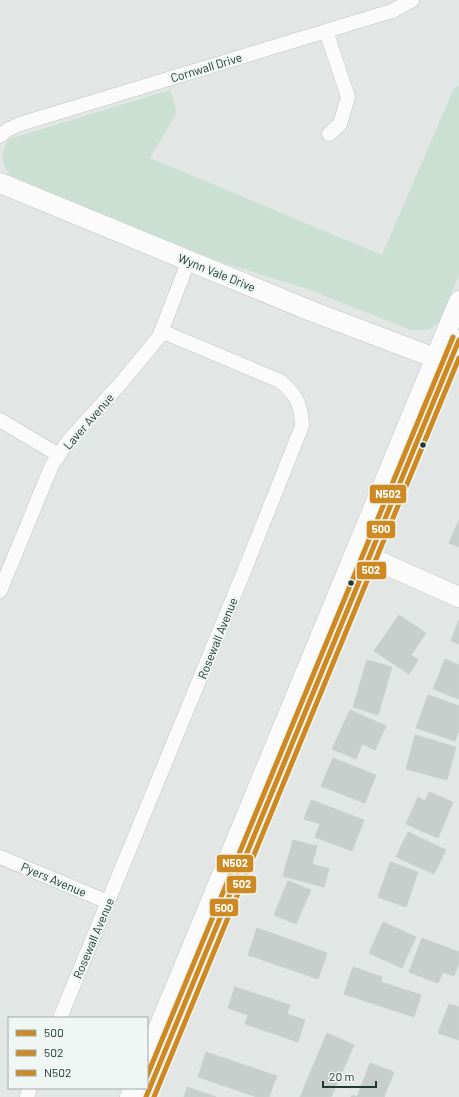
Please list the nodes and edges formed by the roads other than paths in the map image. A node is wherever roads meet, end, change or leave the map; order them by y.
1 (412, 0) edge
2 (326, 31) junction
3 (329, 134) dead end
4 (0, 136) edge
5 (0, 184) edge
6 (189, 260) junction
7 (459, 301) edge
8 (161, 331) junction
9 (459, 340) edge
10 (443, 359) junction
11 (0, 420) edge
12 (59, 455) junction
13 (361, 556) junction
14 (0, 591) edge
15 (459, 596) edge
16 (0, 857) edge
17 (108, 902) junction
18 (60, 1017) edge
19 (148, 1054) edge
20 (146, 1097) edge

1 - 2 street, Cornwall Drive
2 - 3 street
2 - 4 street, Cornwall Drive
5 - 6 main road, Wynn Vale Drive
6 - 8 street, Laver Avenue
6 - 10 main road, Wynn Vale Drive
7 - 10 main road
8 - 12 street, Laver Avenue
8 - 17 street, Rosewall Avenue
9 - 10 main road
10 - 13 main road
11 - 12 street
12 - 14 street, Laver Avenue
13 - 15 main road
13 - 19 main road
13 - 20 main road
16 - 17 street, Pyers Avenue
17 - 18 street, Rosewall Avenue

